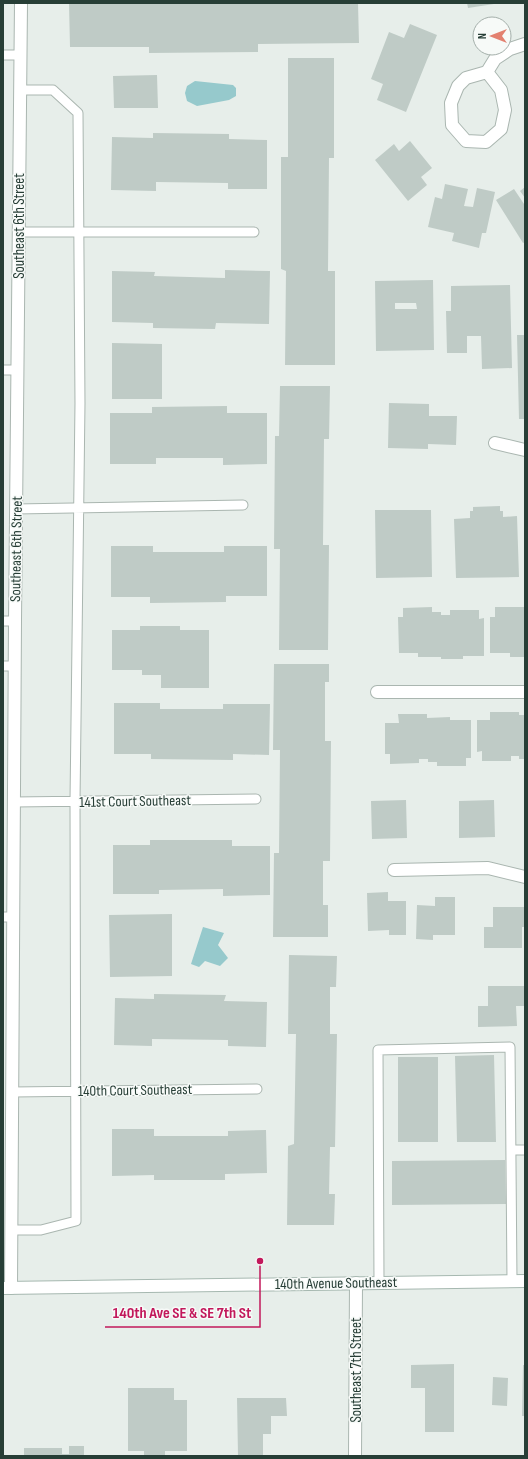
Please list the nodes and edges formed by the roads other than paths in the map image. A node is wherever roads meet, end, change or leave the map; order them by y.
1 (22, 3) edge
2 (525, 44) edge
3 (3, 55) edge
4 (21, 55) junction
5 (487, 72) junction
6 (20, 90) junction
7 (19, 232) junction
8 (79, 232) junction
9 (254, 232) dead end
10 (3, 370) edge
11 (18, 370) junction
12 (495, 443) dead end
13 (525, 450) edge
14 (243, 505) dead end
15 (78, 507) junction
16 (16, 509) junction
17 (3, 621) edge
18 (15, 621) junction
19 (3, 666) edge
20 (15, 666) junction
21 (377, 692) dead end
22 (525, 692) edge
23 (256, 799) dead end
24 (74, 801) junction
25 (14, 802) junction
26 (394, 870) dead end
27 (525, 877) edge
28 (8, 917) edge
29 (8, 963) edge
30 (257, 1089) dead end
31 (75, 1090) junction
32 (13, 1092) junction
33 (8, 1114) edge
34 (511, 1150) junction
35 (525, 1150) edge
36 (12, 1230) junction
37 (512, 1281) junction
38 (525, 1281) edge
39 (356, 1283) junction
40 (379, 1283) junction
41 (7, 1288) edge
42 (355, 1456) edge

1 - 4 street, Southeast 6th Street
2 - 5 street
3 - 4 lane
4 - 6 street, Southeast 6th Street
5 - 5 street
6 - 7 street, Southeast 6th Street
6 - 8 lane
7 - 8 lane
7 - 11 street, Southeast 6th Street
8 - 9 lane
8 - 15 lane
10 - 11 lane
11 - 16 street, Southeast 6th Street
12 - 13 street
14 - 15 lane
15 - 16 lane
15 - 24 lane
16 - 18 street, Southeast 6th Street
17 - 18 lane
18 - 20 street, Southeast 6th Street
19 - 20 lane
20 - 25 street, Southeast 6th Street
21 - 22 street
23 - 24 lane, 141st Court Southeast
24 - 25 lane, 141st Court Southeast
24 - 31 lane
25 - 28 street, Southeast 6th Street
26 - 27 street
28 - 29 street, Southeast 6th Street
29 - 32 street, Southeast 6th Street
30 - 31 lane, 140th Court Southeast
31 - 32 lane, 140th Court Southeast
31 - 36 lane
32 - 33 street, Southeast 6th Street
33 - 36 street, Southeast 6th Street
34 - 35 lane
34 - 37 lane
34 - 40 lane
36 - 41 street, Southeast 6th Street
37 - 38 street, 140th Avenue Southeast
37 - 40 street, 140th Avenue Southeast
39 - 40 street, 140th Avenue Southeast
39 - 41 street, 140th Avenue Southeast
39 - 42 street, Southeast 7th Street

